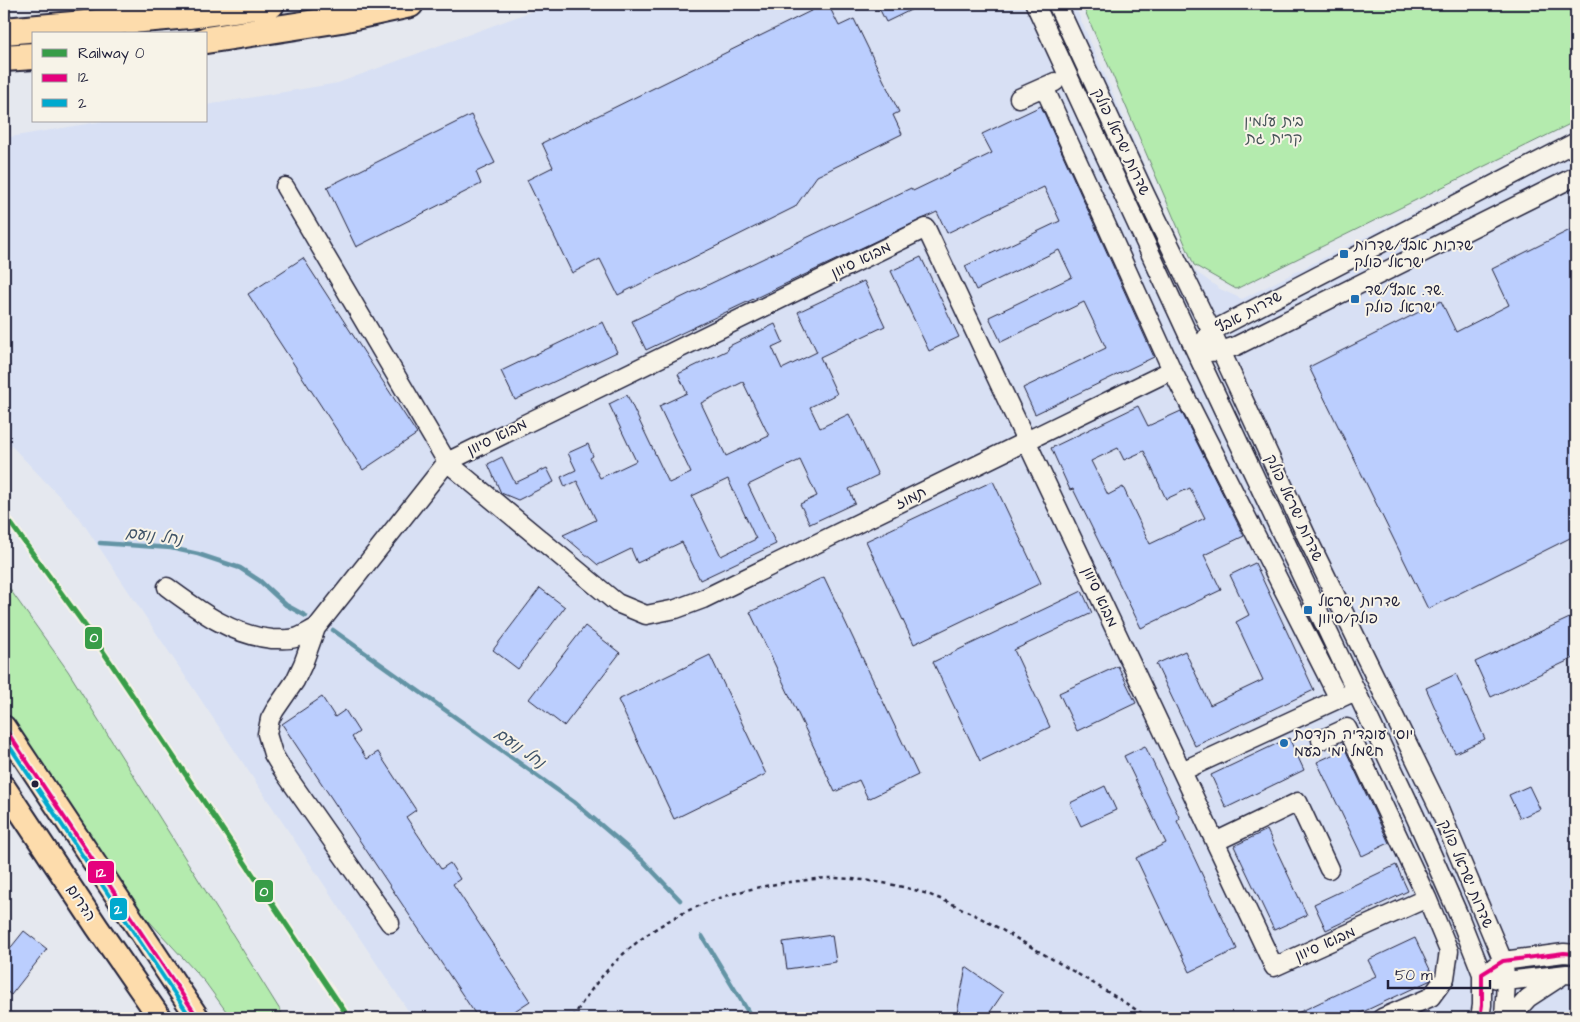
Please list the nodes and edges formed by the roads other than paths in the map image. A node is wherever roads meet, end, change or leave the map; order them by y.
1 (271, 4) edge
2 (410, 4) edge
3 (1034, 4) edge
4 (1057, 4) edge
5 (4, 31) edge
6 (208, 40) edge
7 (32, 56) edge
8 (4, 58) edge
9 (1087, 67) junction
10 (1068, 76) junction
11 (1044, 87) junction
12 (1018, 98) dead end
13 (1576, 142) edge
14 (1576, 176) edge
15 (285, 187) dead end
16 (1218, 328) junction
17 (1221, 351) junction
18 (1196, 352) junction
19 (1172, 370) junction
20 (1026, 442) junction
21 (447, 462) junction
22 (167, 587) dead end
23 (316, 628) junction
24 (1376, 682) junction
25 (1356, 691) junction
26 (1339, 700) junction
27 (4, 727) edge
28 (1321, 740) dead end
29 (1182, 771) junction
30 (4, 787) edge
31 (1215, 842) junction
32 (1329, 870) dead end
33 (1427, 898) junction
34 (390, 923) dead end
35 (1490, 930) junction
36 (1576, 954) edge
37 (1546, 955) junction
38 (1503, 961) junction
39 (1482, 974) junction
40 (1572, 974) edge
41 (1506, 981) junction
42 (160, 1018) edge
43 (198, 1018) edge
44 (1382, 1018) edge
45 (1480, 1018) edge
46 (1504, 1018) edge
47 (1510, 1018) edge

1 - 5 highway
2 - 6 highway
3 - 10 street, שדרות ישראל פולק
4 - 9 street, שדרות ישראל פולק
7 - 8 highway
9 - 10 street
9 - 16 street, שדרות ישראל פולק
10 - 11 street
10 - 18 street, שדרות ישראל פולק
11 - 12 street
11 - 19 street
13 - 16 street, שדרות אבץ
14 - 17 street, שדרות אבץ
15 - 21 street
16 - 17 street, שדרות ישראל פולק
16 - 18 street, שדרות אבץ
17 - 18 street, שדרות אבץ
17 - 24 street, שדרות ישראל פולק
18 - 25 street, שדרות ישראל פולק
19 - 20 street, תמוז
19 - 26 street
20 - 21 street, תמוז
20 - 21 street, מבוא סיוון
20 - 29 street, מבוא סיוון
21 - 23 street, מבוא סיוון
22 - 23 street
23 - 34 street
24 - 25 street
24 - 35 street, שדרות ישראל פולק
25 - 26 street
25 - 39 street, שדרות ישראל פולק
26 - 29 street
27 - 43 main road
28 - 33 street
29 - 31 street, מבוא סיוון
30 - 42 main road, הדרום
31 - 32 street
31 - 33 street, מבוא סיוון
33 - 44 street
35 - 37 street
35 - 38 street, שדרות ישראל פולק
36 - 37 street
37 - 38 street
38 - 39 street
38 - 41 street, שדרות ישראל פולק
39 - 41 street
39 - 45 street, שדרות ישראל פולק
40 - 41 street
40 - 47 street
41 - 46 street, שדרות ישראל פולק

